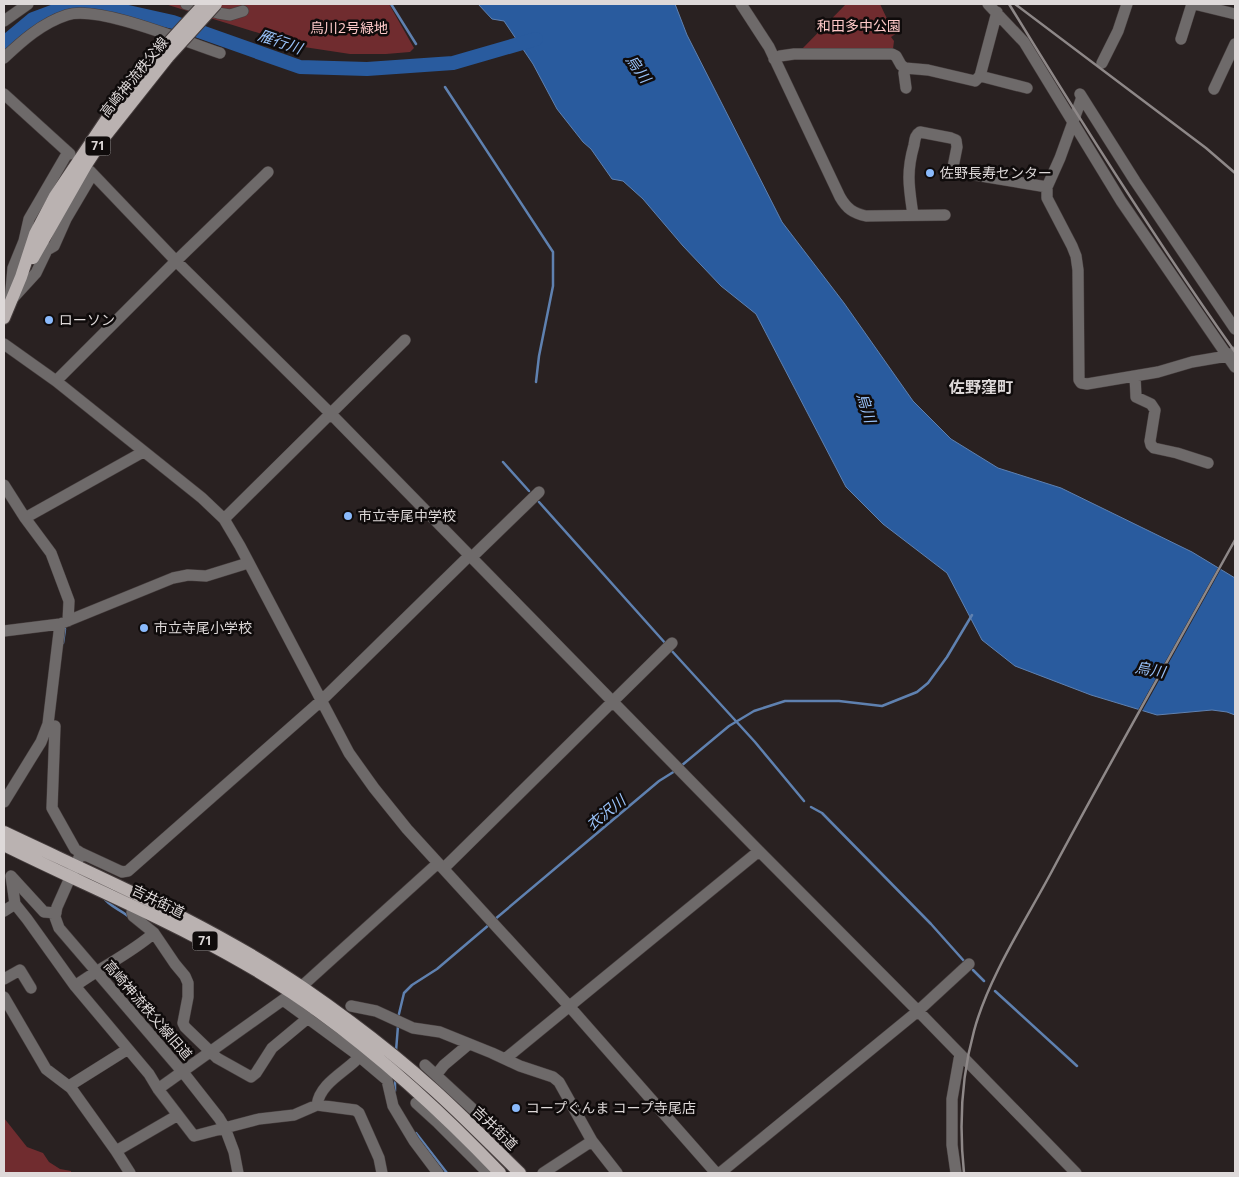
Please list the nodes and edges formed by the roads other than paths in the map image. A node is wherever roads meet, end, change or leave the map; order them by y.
1 (28, 4) edge
2 (186, 4) edge
3 (204, 4) edge
4 (216, 4) edge
5 (740, 4) edge
6 (988, 4) edge
7 (1127, 4) edge
8 (1193, 4) edge
9 (243, 11) dead end
10 (997, 12) junction
11 (1235, 14) edge
12 (4, 21) edge
13 (1181, 40) dead end
14 (1235, 44) edge
15 (165, 53) junction
16 (220, 53) dead end
17 (4, 58) edge
18 (774, 59) junction
19 (1102, 63) dead end
20 (906, 68) junction
21 (980, 76) junction
22 (906, 88) dead end
23 (1027, 88) dead end
24 (1214, 89) dead end
25 (4, 94) edge
26 (1072, 123) junction
27 (268, 172) dead end
28 (1047, 187) junction
29 (913, 215) junction
30 (945, 215) dead end
31 (176, 261) junction
32 (10, 302) junction
33 (4, 318) edge
34 (1235, 328) edge
35 (405, 340) dead end
36 (4, 344) edge
37 (1231, 354) edge
38 (1235, 368) edge
39 (1135, 376) junction
40 (56, 381) junction
41 (331, 414) junction
42 (142, 452) junction
43 (1208, 463) dead end
44 (4, 485) edge
45 (539, 492) dead end
46 (25, 518) junction
47 (224, 519) junction
48 (470, 557) junction
49 (248, 563) junction
50 (64, 623) junction
51 (4, 631) edge
52 (672, 643) dead end
53 (322, 700) junction
54 (613, 701) junction
55 (55, 726) dead end
56 (4, 802) edge
57 (4, 832) edge
58 (4, 845) edge
59 (759, 851) junction
60 (81, 853) junction
61 (441, 865) junction
62 (4, 866) edge
63 (73, 872) junction
64 (11, 876) junction
65 (15, 904) junction
66 (135, 906) junction
67 (4, 911) edge
68 (56, 913) junction
69 (154, 933) junction
70 (969, 964) dead end
71 (95, 971) junction
72 (4, 979) edge
73 (75, 986) junction
74 (31, 988) dead end
75 (292, 994) junction
76 (4, 997) edge
77 (351, 1006) dead end
78 (569, 1006) junction
79 (918, 1011) junction
80 (308, 1018) junction
81 (469, 1044) junction
82 (128, 1049) junction
83 (210, 1051) junction
84 (960, 1054) junction
85 (361, 1056) junction
86 (505, 1059) junction
87 (424, 1065) dead end
88 (181, 1072) junction
89 (436, 1075) junction
90 (69, 1086) junction
91 (158, 1089) junction
92 (416, 1103) dead end
93 (318, 1104) junction
94 (476, 1112) dead end
95 (178, 1115) junction
96 (225, 1128) junction
97 (592, 1141) junction
98 (116, 1151) junction
99 (130, 1173) edge
100 (238, 1173) edge
101 (382, 1173) edge
102 (438, 1173) edge
103 (488, 1173) edge
104 (500, 1173) edge
105 (520, 1173) edge
106 (544, 1173) edge
107 (617, 1173) edge
108 (716, 1173) edge
109 (720, 1173) edge
110 (956, 1173) edge
111 (1076, 1173) edge

1 - 12 street
2 - 9 street
3 - 15 main road, 高崎神流秩父線 / 71, bridge
4 - 15 main road, 高崎神流秩父線 / 71, bridge
5 - 18 street
6 - 10 street
7 - 19 street
8 - 11 street
8 - 13 street
10 - 21 street
10 - 26 street
14 - 24 street
15 - 32 main road, 高崎神流秩父線 / 71
16 - 17 street
18 - 20 street
18 - 29 street
20 - 21 street
20 - 22 street
21 - 23 street
25 - 32 street
26 - 28 street
26 - 34 street
26 - 37 street
27 - 31 street
28 - 29 street
28 - 39 street
29 - 30 street
31 - 32 street
31 - 40 street
31 - 41 street
32 - 33 main road, 高崎神流秩父線 / 71
35 - 41 street
36 - 40 street
37 - 38 street
37 - 39 street
39 - 43 street
40 - 42 street
41 - 47 street
41 - 48 street
42 - 46 street
42 - 47 street
44 - 46 street
45 - 48 street
46 - 50 street
47 - 49 street
48 - 53 street
48 - 54 street
49 - 50 street
49 - 53 street
50 - 51 street
50 - 56 street
52 - 54 street
53 - 60 street
53 - 61 street
54 - 59 street
54 - 61 street
55 - 60 street
57 - 63 main road, 吉井街道 / 71
58 - 63 main road, 吉井街道 / 71
59 - 78 street
59 - 79 street
60 - 63 street
61 - 75 street
61 - 78 street
62 - 64 street
63 - 66 main road, 吉井街道 / 71
63 - 68 street
63 - 75 main road, 吉井街道 / 71
64 - 65 street
64 - 68 street
65 - 67 street
65 - 73 street
66 - 69 street
66 - 75 main road, 吉井街道 / 71
68 - 71 street, 高崎神流秩父線旧道
69 - 71 street
69 - 83 street
70 - 79 street
71 - 73 street
71 - 88 street, 高崎神流秩父線旧道
72 - 74 street
73 - 82 street
75 - 80 street
75 - 83 street
75 - 104 main road, 吉井街道 / 71
75 - 105 main road, 吉井街道 / 71
76 - 90 street
77 - 81 street
78 - 86 street
78 - 108 street
79 - 84 street
79 - 109 street
80 - 83 street
80 - 85 street
81 - 86 street
81 - 89 street
82 - 90 street
82 - 91 street
83 - 88 street
84 - 110 street
84 - 111 street
85 - 93 street
85 - 102 street
86 - 97 street
87 - 89 street
88 - 91 street
88 - 96 street, 高崎神流秩父線旧道
89 - 94 street
90 - 98 street
91 - 95 street
92 - 103 street
93 - 96 street
93 - 101 street
95 - 96 street
95 - 98 street
96 - 100 street, 高崎神流秩父線旧道
97 - 106 street
97 - 107 street
98 - 99 street

